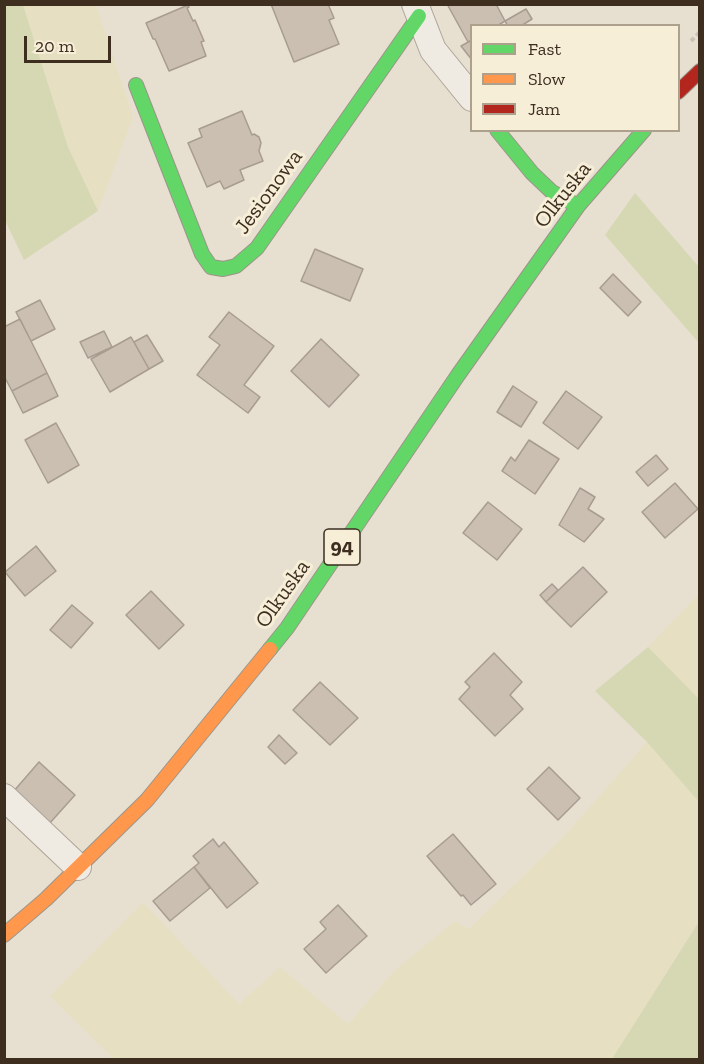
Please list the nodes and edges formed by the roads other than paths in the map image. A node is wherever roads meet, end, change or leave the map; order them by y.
1 (417, 10) edge
2 (699, 71) edge
3 (136, 85) dead end
4 (680, 90) edge
5 (470, 97) edge
6 (499, 132) edge
7 (642, 132) edge
8 (578, 206) junction
9 (4, 796) edge
10 (78, 867) junction
11 (4, 935) edge

1 - 3 main road, Jesionowa
1 - 5 street
2 - 4 main road
6 - 8 main road
7 - 8 main road, Olkuska / 94
8 - 10 main road, Olkuska / 94
9 - 10 street
10 - 11 main road, Olkuska / 94

